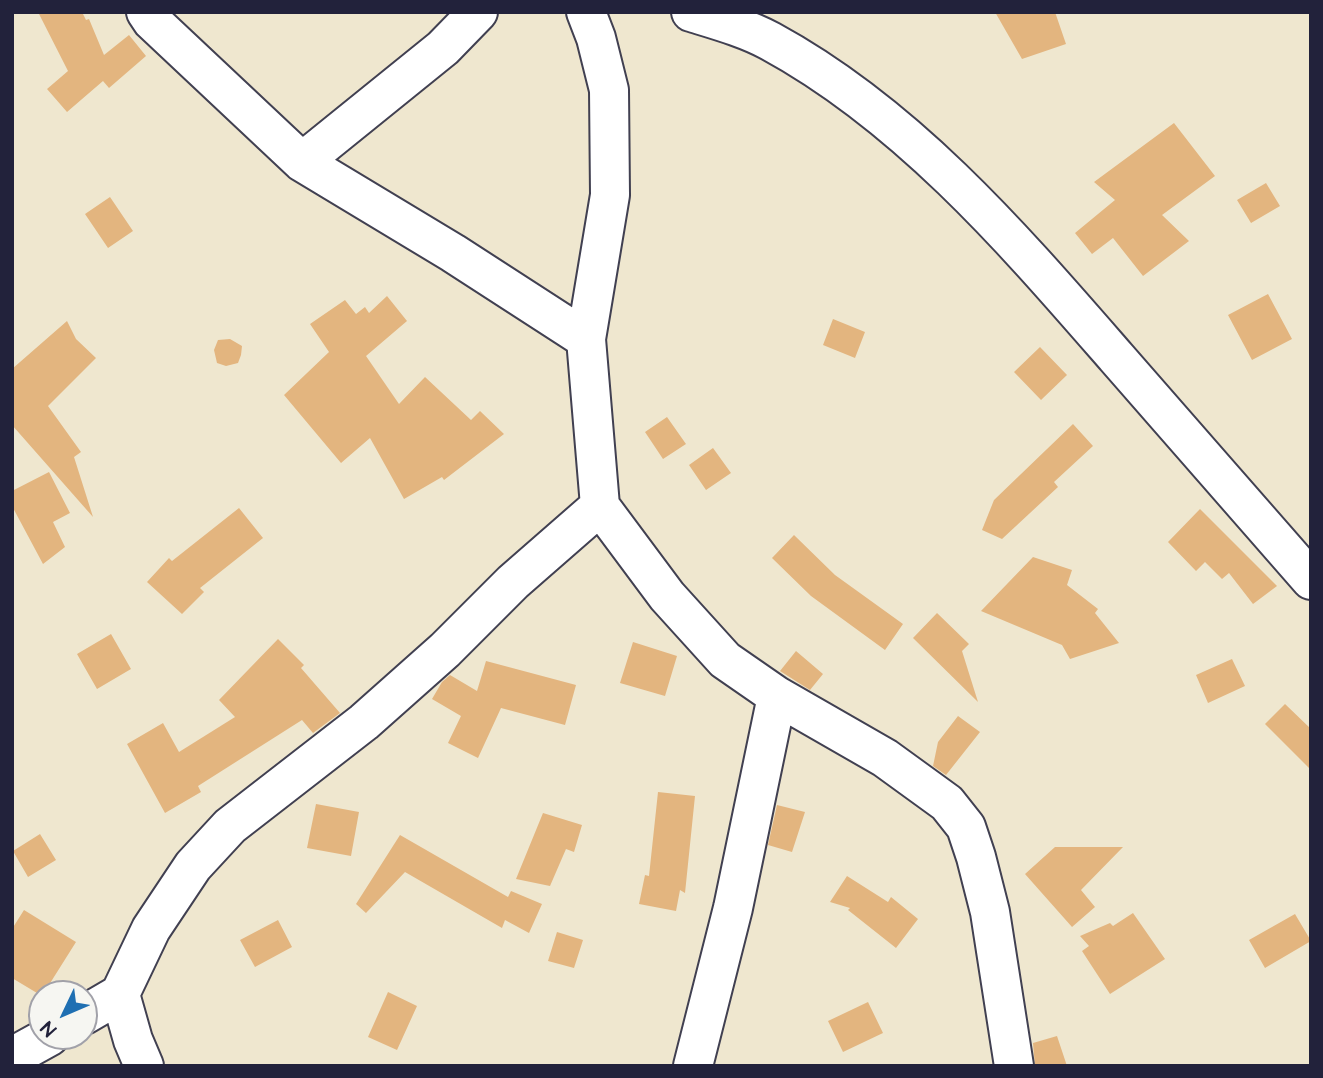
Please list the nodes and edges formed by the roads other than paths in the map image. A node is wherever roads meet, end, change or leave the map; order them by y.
1 (146, 12) edge
2 (478, 12) edge
3 (586, 12) edge
4 (691, 12) edge
5 (302, 162) junction
6 (586, 339) junction
7 (600, 506) junction
8 (1311, 580) edge
9 (777, 696) junction
10 (120, 994) junction
11 (98, 1007) edge
12 (28, 1048) edge
13 (12, 1057) edge
14 (144, 1066) edge
15 (693, 1066) edge
16 (1014, 1066) edge

1 - 5 street
2 - 5 street
3 - 6 street
4 - 8 street
5 - 6 street
6 - 7 street
7 - 9 street
7 - 10 street
9 - 15 street
9 - 16 street
10 - 11 street
10 - 14 street
12 - 13 street

